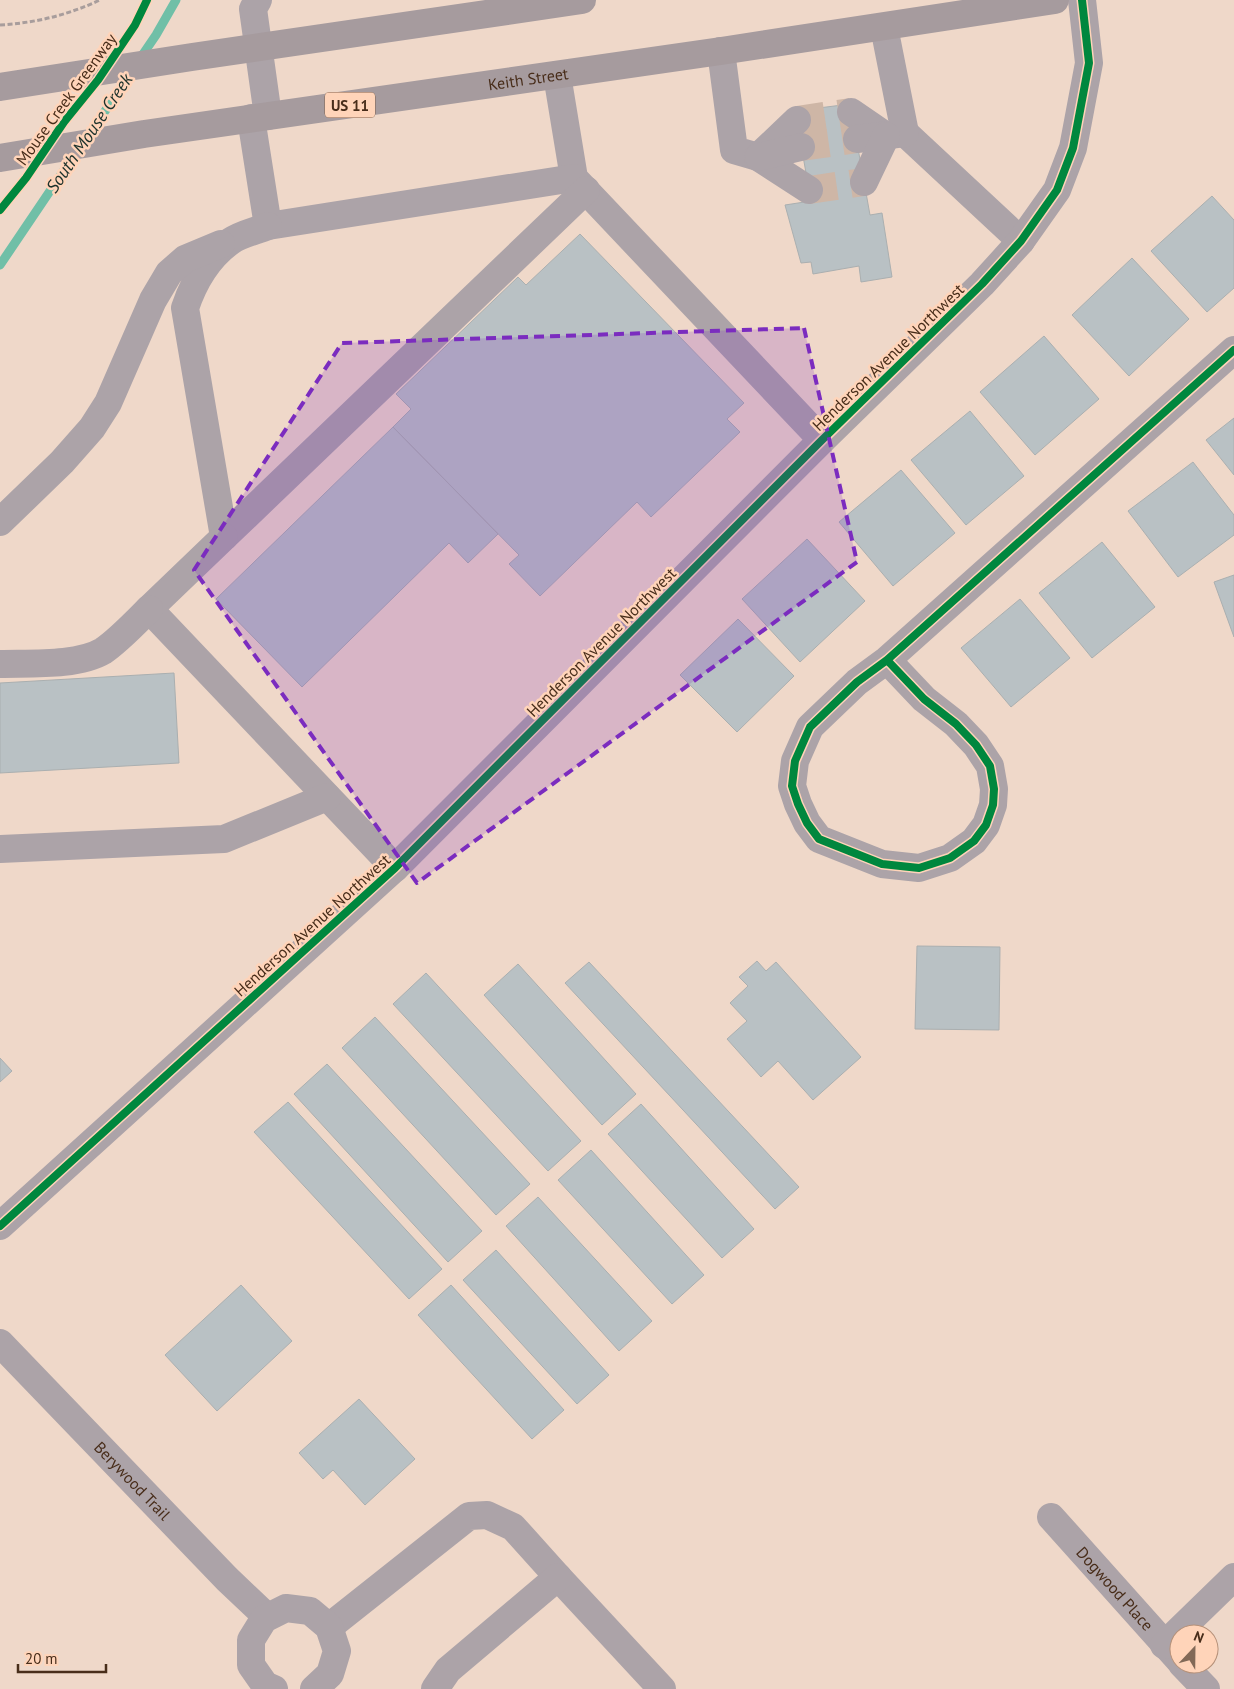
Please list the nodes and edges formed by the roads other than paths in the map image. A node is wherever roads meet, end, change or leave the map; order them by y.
1 (258, 0) edge
2 (582, 0) edge
3 (1055, 0) edge
4 (1082, 0) edge
5 (884, 26) junction
6 (259, 47) junction
7 (721, 51) junction
8 (557, 75) junction
9 (0, 87) edge
10 (852, 112) tunnel mouth
11 (259, 117) junction
12 (797, 120) tunnel mouth
13 (895, 134) junction
14 (857, 139) tunnel mouth
15 (801, 147) tunnel mouth
16 (12, 156) edge
17 (758, 157) junction
18 (864, 182) dead end
19 (580, 184) junction
20 (809, 190) tunnel mouth
21 (268, 226) junction
22 (232, 240) junction
23 (1021, 241) junction
24 (1234, 350) edge
25 (822, 440) junction
26 (0, 522) edge
27 (224, 537) junction
28 (149, 609) junction
29 (887, 660) junction
30 (0, 664) edge
31 (328, 797) junction
32 (0, 850) edge
33 (395, 868) junction
34 (0, 1226) edge
35 (0, 1343) edge
36 (1051, 1517) dead end
37 (558, 1577) junction
38 (1234, 1577) edge
39 (267, 1617) junction
40 (1199, 1624) edge
41 (329, 1627) junction
42 (1169, 1649) edge
43 (1192, 1674) edge
44 (274, 1689) edge
45 (314, 1689) edge
46 (435, 1689) edge
47 (662, 1689) edge
48 (1206, 1689) edge

1 - 6 street
2 - 6 main road
3 - 5 main road, Keith Street / US 11
4 - 23 street, Henderson Avenue Northwest
5 - 7 main road, Keith Street / US 11
5 - 13 street
6 - 9 main road
6 - 11 street
7 - 8 main road, Keith Street / US 11
7 - 17 street
8 - 11 main road, Keith Street / US 11
8 - 19 street
10 - 13 street
11 - 16 main road, Keith Street / US 11
11 - 21 street
12 - 17 street
13 - 14 street
13 - 18 street
13 - 23 street
15 - 17 street
17 - 20 street
19 - 21 street
19 - 25 street
19 - 27 street
21 - 22 street
22 - 26 street
22 - 27 street
23 - 25 street, Henderson Avenue Northwest
24 - 29 street
25 - 33 street, Henderson Avenue Northwest
27 - 28 street
28 - 30 street
28 - 31 street
29 - 29 street
31 - 32 street
31 - 33 street
33 - 34 street, Henderson Avenue Northwest
35 - 39 street, Berywood Trail
36 - 42 street, Dogwood Place
37 - 41 street
37 - 46 street
37 - 47 street
38 - 40 street
39 - 41 street
39 - 44 street
41 - 45 street
43 - 48 street, Dogwood Place

